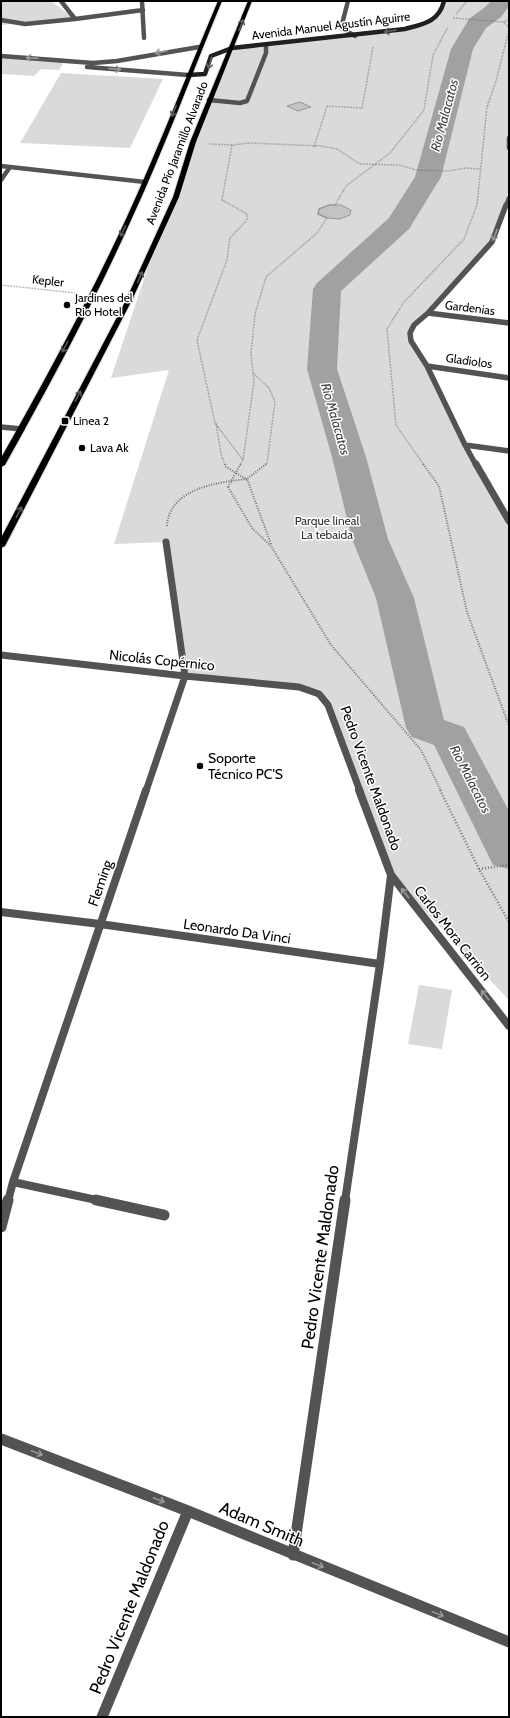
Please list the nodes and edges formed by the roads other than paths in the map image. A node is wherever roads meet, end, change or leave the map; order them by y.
1 (61, 1) edge
2 (142, 1) edge
3 (220, 1) edge
4 (250, 1) edge
5 (348, 1) edge
6 (444, 1) edge
7 (143, 10) junction
8 (75, 19) junction
9 (1, 20) edge
10 (355, 36) junction
11 (144, 38) dead end
12 (266, 45) junction
13 (199, 47) junction
14 (232, 48) junction
15 (1, 56) edge
16 (1, 61) edge
17 (106, 62) junction
18 (100, 68) junction
19 (188, 75) junction
20 (209, 100) junction
21 (509, 140) edge
22 (509, 148) edge
23 (1, 166) edge
24 (10, 167) junction
25 (1, 180) edge
26 (145, 182) junction
27 (509, 198) edge
28 (428, 313) junction
29 (509, 323) edge
30 (427, 366) junction
31 (509, 378) edge
32 (1, 427) edge
33 (22, 429) junction
34 (465, 445) junction
35 (509, 451) edge
36 (1, 465) edge
37 (509, 521) edge
38 (166, 542) road end
39 (1, 546) edge
40 (1, 655) edge
41 (184, 676) junction
42 (319, 694) joint
43 (391, 875) junction
44 (1, 912) edge
45 (100, 924) junction
46 (380, 964) junction
47 (509, 1026) edge
48 (14, 1182) junction
49 (164, 1215) dead end
50 (1, 1227) edge
51 (1, 1439) edge
52 (188, 1511) junction
53 (293, 1555) junction
54 (509, 1642) edge
55 (102, 1717) edge

1 - 8 street
2 - 7 street
3 - 13 main road, Avenida Pío Jaramillo Alvarado
14 -> 4 main road, Avenida Pío Jaramillo Alvarado
5 - 10 street
6 -> 10 main road, Avenida Manuel Agustín Aguirre
7 - 8 street
7 - 11 street
8 - 9 street
10 - 12 main road, Avenida Manuel Agustín Aguirre
12 - 14 main road, Avenida Manuel Agustín Aguirre
12 - 20 street
13 -> 17 street
13 - 19 main road, Avenida Pío Jaramillo Alvarado
14 -> 19 main road, Avenida Manuel Agustín Aguirre
14 - 20 main road, Avenida Pío Jaramillo Alvarado
17 -> 15 street
16 - 18 street
17 - 18 street
18 -> 19 street
19 -> 26 main road, Avenida Pío Jaramillo Alvarado
39 -> 20 main road, Avenida Pío Jaramillo Alvarado
21 - 22 street
23 - 24 street
24 - 25 street
24 - 26 street
26 -> 33 main road, Avenida Pío Jaramillo Alvarado
27 -> 28 street
28 - 29 street, Gardenias
28 - 30 street
30 - 31 street, Gladiolos
30 - 34 street
32 - 33 street
33 - 36 main road, Avenida Pío Jaramillo Alvarado
34 - 35 street
34 - 37 street
38 - 41 street, Fleming
40 - 41 street, Nicolás Copérnico
41 - 42 street, Nicolás Copérnico
41 - 45 street, Fleming
42 - 43 street, Pedro Vicente Maldonado
43 - 46 street
47 -> 43 street, Carlos Mora Carrion
44 - 45 street, Leonardo Da Vinci
45 - 46 street, Leonardo Da Vinci
45 - 48 street, Fleming
46 - 53 street, Pedro Vicente Maldonado
48 - 49 street
48 - 50 street, Fleming
51 -> 52 street, Adam Smith
52 - 53 street, Adam Smith
52 - 55 street, Pedro Vicente Maldonado
53 -> 54 street, Adam Smith

